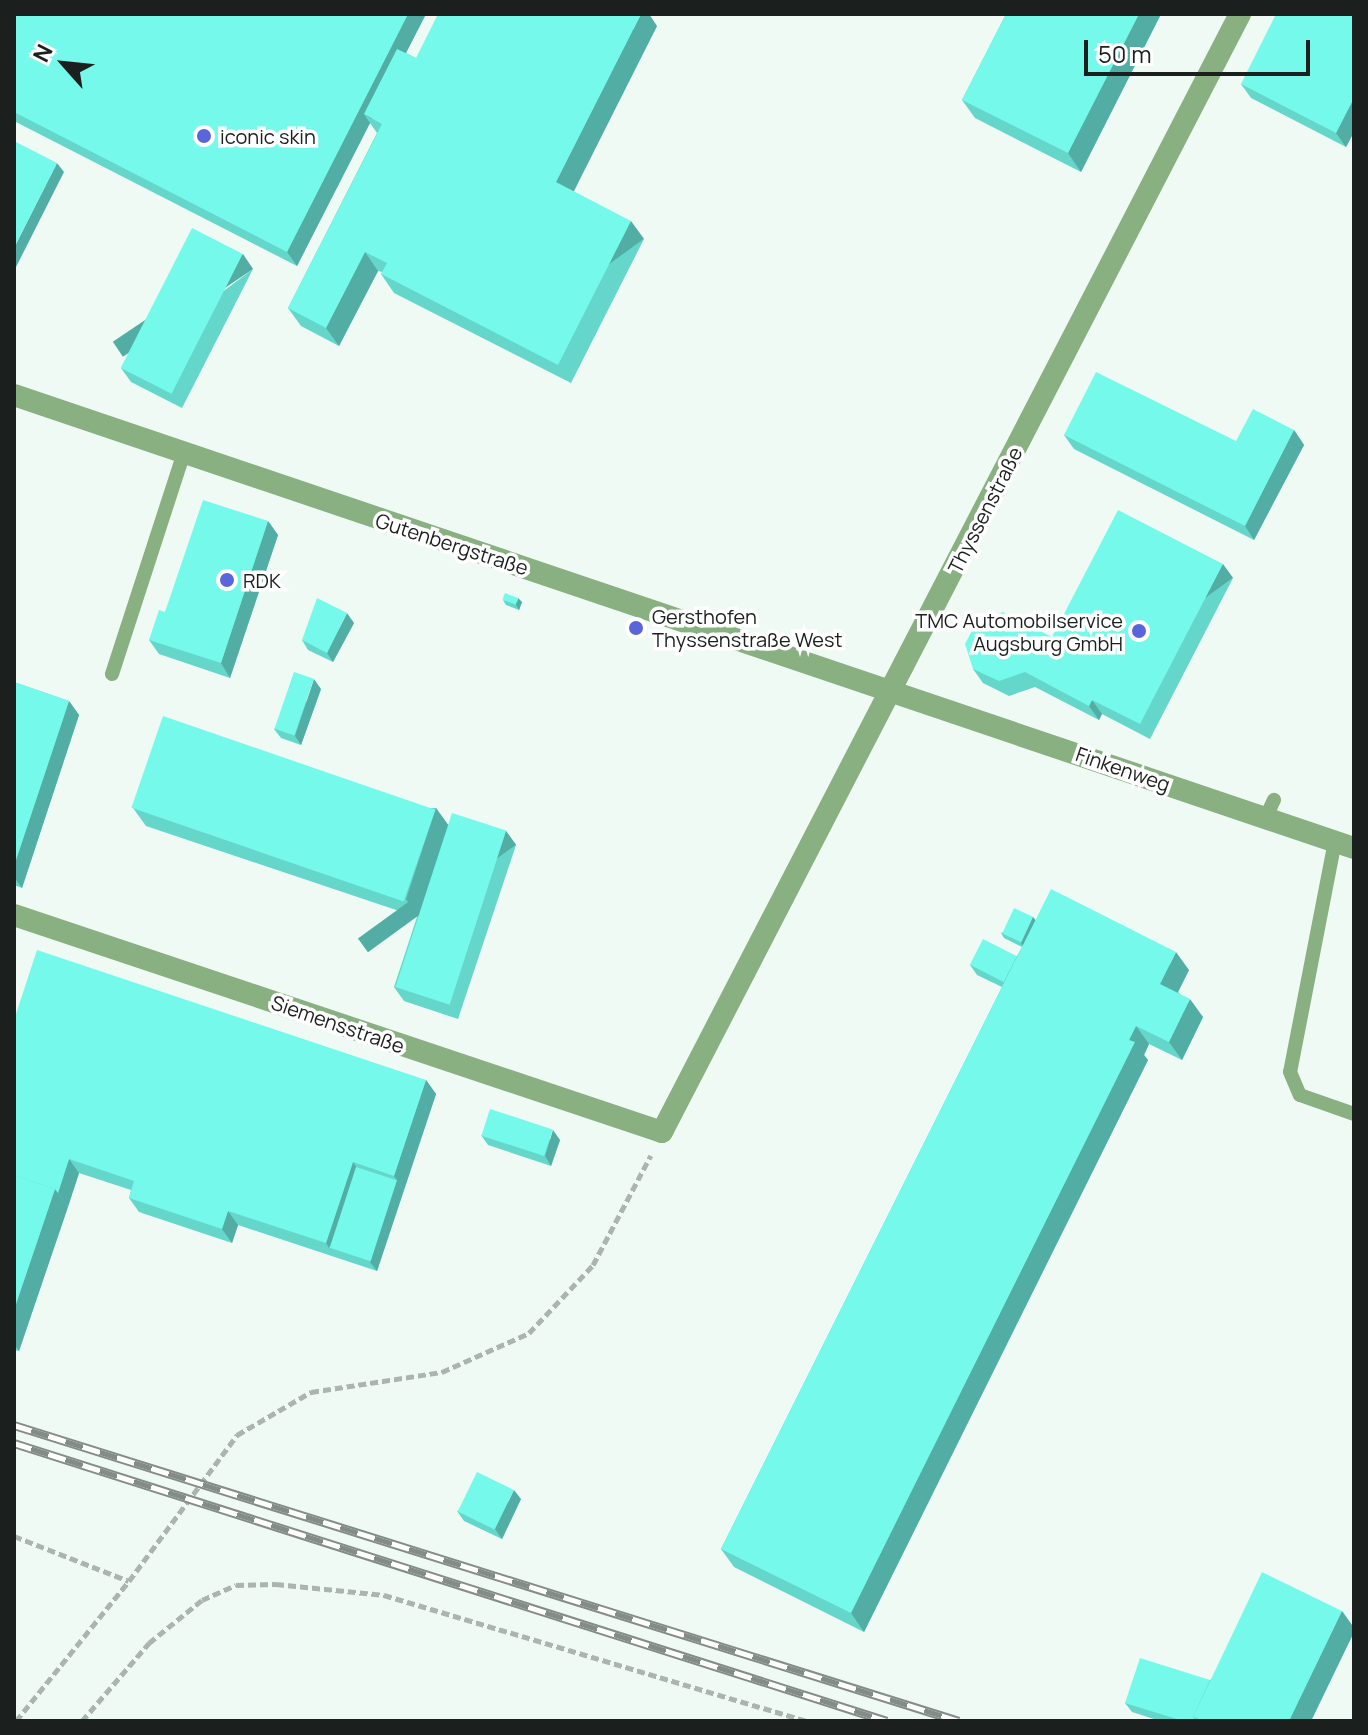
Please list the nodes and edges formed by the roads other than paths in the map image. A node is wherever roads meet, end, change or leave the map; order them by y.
1 (1240, 14) edge
2 (14, 395) edge
3 (184, 453) junction
4 (112, 674) dead end
5 (892, 691) junction
6 (1344, 844) edge
7 (14, 915) edge
8 (1354, 1114) edge
9 (662, 1132) joint

1 - 5 street, Thyssenstraße
2 - 3 street, Gutenbergstraße
3 - 4 lane
3 - 5 street, Gutenbergstraße
5 - 6 street, Finkenweg
5 - 9 street, Thyssenstraße
6 - 8 lane
7 - 9 street, Siemensstraße

